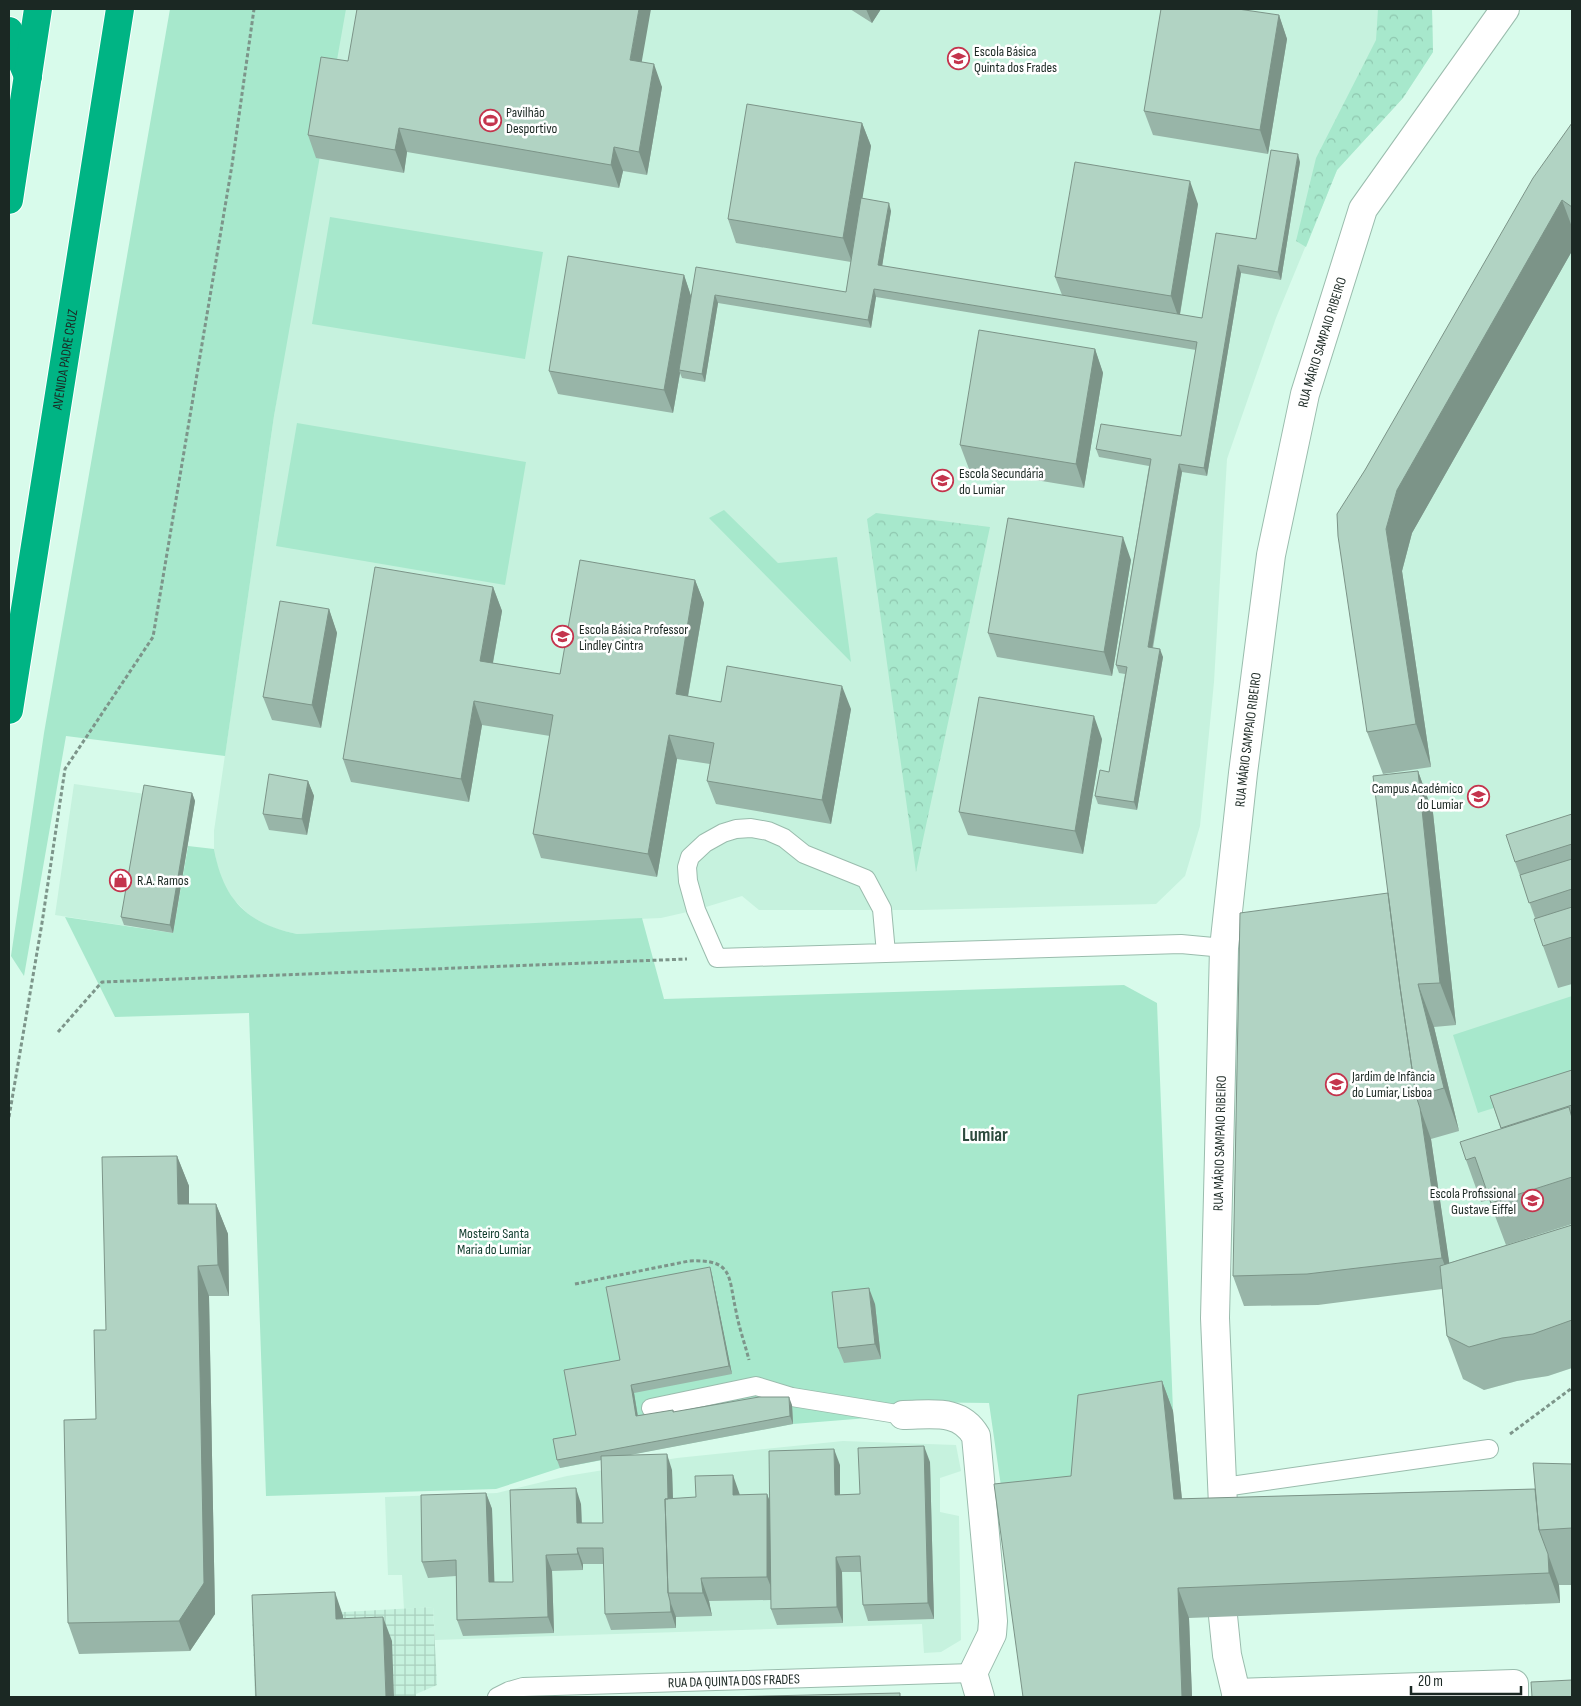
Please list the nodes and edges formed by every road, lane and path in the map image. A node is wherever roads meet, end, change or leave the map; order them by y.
1 (38, 9) edge
2 (120, 9) edge
3 (254, 9) edge
4 (1505, 9) edge
5 (9, 31) edge
6 (28, 76) junction
7 (9, 200) edge
8 (9, 710) edge
9 (1224, 948) junction
10 (886, 953) junction
11 (717, 958) junction
12 (58, 1032) dead end
13 (9, 1117) edge
14 (575, 1284) dead end
15 (756, 1386) junction
16 (1572, 1388) edge
17 (651, 1408) dead end
18 (903, 1415) joint
19 (1489, 1449) joint
20 (1224, 1488) junction
21 (1224, 1528) edge
22 (1223, 1616) edge
23 (1543, 1683) edge
24 (976, 1685) edge
25 (1514, 1691) edge
26 (1237, 1695) edge
27 (497, 1697) edge

1 - 6 highway
2 - 8 highway, AVENIDA PADRE CRUZ
3 - 13 path
4 - 9 street, RUA MÁRIO SAMPAIO RIBEIRO
5 - 6 highway
6 - 7 highway
9 - 10 lane
9 - 20 street, RUA MÁRIO SAMPAIO RIBEIRO
10 - 11 lane
10 - 11 lane
11 - 12 path
14 - 15 path
15 - 17 lane
15 - 18 lane
16 - 19 path
18 - 24 street, RUA DA QUINTA DOS FRADES
19 - 20 lane
20 - 21 street, RUA MÁRIO SAMPAIO RIBEIRO
22 - 26 street
23 - 25 street
24 - 27 lane, RUA DA QUINTA DOS FRADES
25 - 26 street

